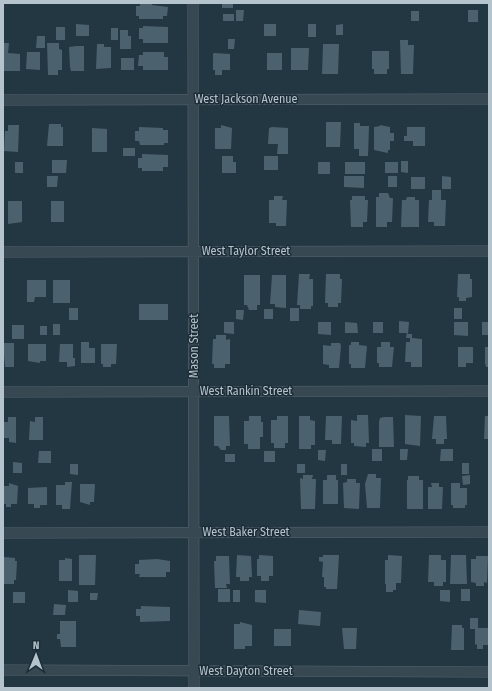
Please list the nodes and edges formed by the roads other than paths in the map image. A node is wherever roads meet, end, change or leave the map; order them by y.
1 (193, 3) edge
2 (489, 99) edge
3 (3, 100) edge
4 (193, 100) junction
5 (489, 250) edge
6 (193, 251) junction
7 (3, 252) edge
8 (194, 391) junction
9 (489, 391) edge
10 (3, 392) edge
11 (194, 532) junction
12 (489, 532) edge
13 (3, 533) edge
14 (3, 670) edge
15 (194, 671) junction
16 (489, 672) edge
17 (194, 688) edge

1 - 4 street, Mason Street
2 - 4 street, West Jackson Avenue
3 - 4 street, West Jackson Avenue
4 - 6 street, Mason Street
5 - 6 street, West Taylor Street
6 - 7 street, West Taylor Street
6 - 8 street, Mason Street
8 - 9 street, West Rankin Street
8 - 10 street, West Rankin Street
8 - 11 street, Mason Street
11 - 12 street, West Baker Street
11 - 13 street, West Baker Street
11 - 15 street, Mason Street
14 - 15 street, West Dayton Street
15 - 16 street, West Dayton Street
15 - 17 street, Mason Street

